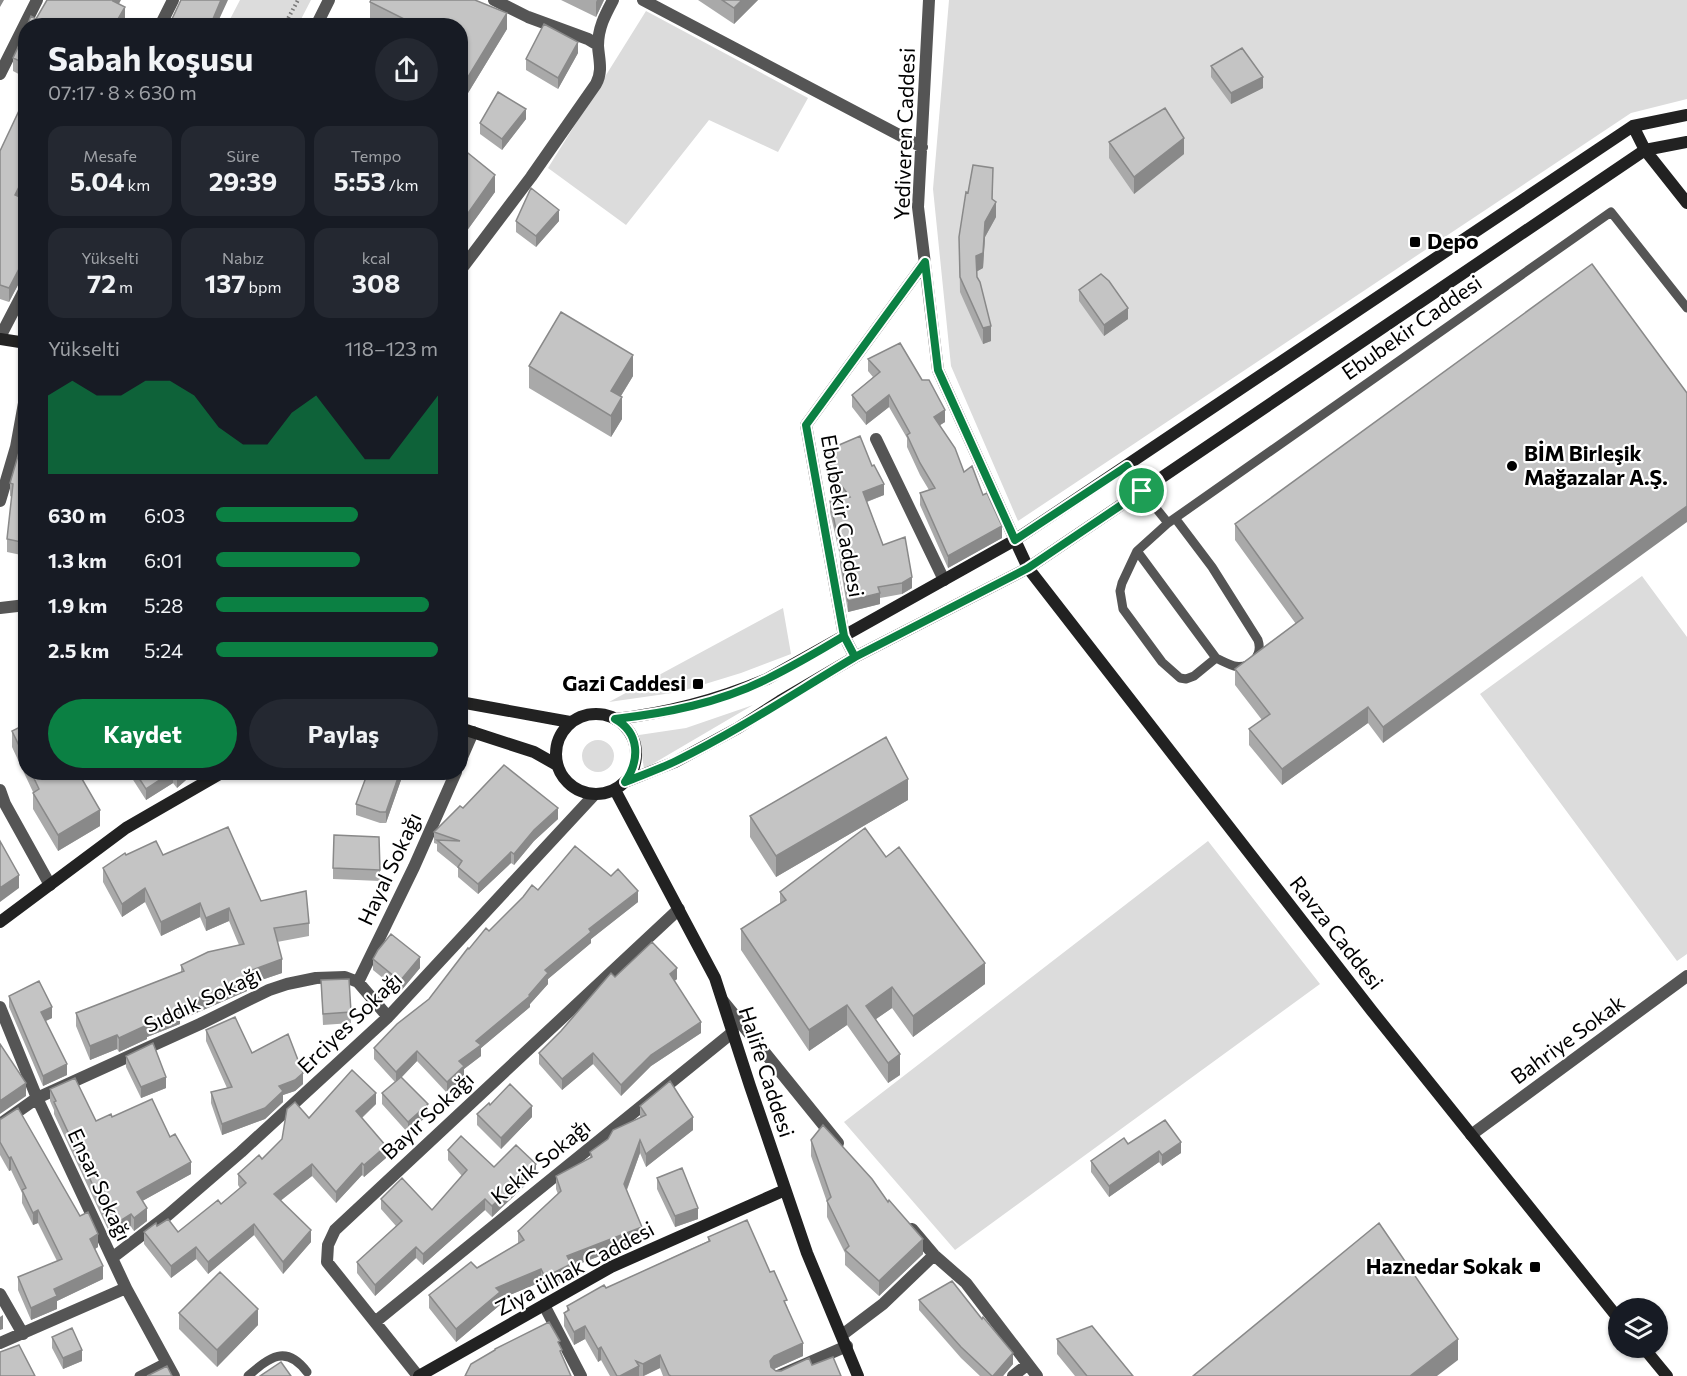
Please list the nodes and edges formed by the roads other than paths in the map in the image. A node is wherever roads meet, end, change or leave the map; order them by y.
1 (37, 0) edge
2 (173, 0) edge
3 (329, 0) edge
4 (494, 0) edge
5 (613, 0) edge
6 (643, 0) edge
7 (929, 0) edge
8 (28, 18) edge
9 (164, 18) edge
10 (320, 18) edge
11 (18, 38) edge
12 (598, 45) junction
13 (0, 74) edge
14 (1687, 115) edge
15 (1633, 126) junction
16 (1687, 142) edge
17 (922, 147) junction
18 (1645, 150) junction
19 (1687, 203) edge
20 (468, 261) edge
21 (925, 262) junction
22 (18, 303) edge
23 (1687, 308) edge
24 (0, 338) edge
25 (18, 341) edge
26 (876, 439) dead end
27 (18, 456) edge
28 (1127, 466) junction
29 (1142, 491) junction
30 (0, 501) edge
31 (1171, 520) junction
32 (1015, 540) junction
33 (1137, 551) junction
34 (1028, 568) junction
35 (944, 580) junction
36 (18, 606) edge
37 (0, 608) edge
38 (844, 636) junction
39 (855, 657) junction
40 (1216, 658) junction
41 (468, 703) edge
42 (615, 719) junction
43 (570, 722) junction
44 (468, 729) edge
45 (468, 730) edge
46 (473, 732) junction
47 (468, 744) edge
48 (557, 765) junction
49 (209, 780) edge
50 (452, 780) edge
51 (620, 786) junction
52 (0, 790) edge
53 (595, 794) junction
54 (50, 885) junction
55 (679, 909) junction
56 (0, 922) edge
57 (1687, 976) edge
58 (358, 982) junction
59 (723, 1001) junction
60 (0, 1006) edge
61 (388, 1017) junction
62 (733, 1032) junction
63 (37, 1098) junction
64 (0, 1124) edge
65 (1471, 1135) junction
66 (849, 1156) edge
67 (785, 1190) junction
68 (903, 1219) edge
69 (934, 1255) junction
70 (112, 1258) junction
71 (126, 1288) junction
72 (0, 1294) edge
73 (544, 1305) junction
74 (1608, 1306) edge
75 (375, 1322) junction
76 (23, 1334) junction
77 (845, 1340) junction
78 (0, 1343) edge
79 (1652, 1358) edge
80 (166, 1362) junction
81 (1028, 1364) junction
82 (307, 1372) dead end
83 (433, 1373) edge
84 (140, 1376) edge
85 (174, 1376) edge
86 (248, 1376) edge
87 (419, 1376) edge
88 (581, 1376) edge
89 (778, 1376) edge
90 (858, 1376) edge
91 (1013, 1376) edge
92 (1038, 1376) edge
93 (1667, 1376) edge

1 - 8 street
2 - 9 street
3 - 10 street
4 - 12 street
5 - 12 street
6 - 17 street
7 - 17 street, Yediveren Caddesi
11 - 13 street
12 - 20 street
14 - 15 main road, Ebubekir Caddesi
15 - 18 main road
15 - 28 main road, Ebubekir Caddesi
16 - 18 main road, Ebubekir Caddesi
17 - 21 street, Yediveren Caddesi
18 - 19 main road
18 - 29 main road, Ebubekir Caddesi
21 - 32 street, Yediveren Caddesi
21 - 38 street, Ebubekir Caddesi
22 - 24 street
23 - 31 lane, Ebubekir Caddesi
24 - 25 main road
26 - 35 street
27 - 30 street
28 - 29 lane
28 - 32 main road, Ebubekir Caddesi
29 - 31 lane
29 - 34 main road, Ebubekir Caddesi
31 - 33 lane
31 - 40 lane
32 - 34 main road
32 - 35 main road, Ebubekir Caddesi
33 - 40 lane
33 - 40 lane
34 - 39 main road, Ebubekir Caddesi
34 - 65 main road, Ravza Caddesi
35 - 38 main road, Ebubekir Caddesi
36 - 37 street
38 - 39 main road, Ebubekir Caddesi
38 - 42 main road, Ebubekir Caddesi
39 - 51 main road, Ebubekir Caddesi
41 - 43 main road
42 - 43 main road
42 - 51 main road
43 - 48 main road
44 - 46 main road
45 - 46 main road
46 - 47 street
46 - 48 main road
48 - 53 main road
49 - 54 main road
50 - 58 street, Hayal Sokağı
51 - 53 main road
51 - 55 main road, Halife Caddesi
52 - 54 street
53 - 61 street, Erciyes Sokağı
54 - 56 main road
55 - 59 main road, Halife Caddesi
55 - 75 street, Bayır Sokağı
57 - 65 street, Bahriye Sokak
58 - 61 street
58 - 63 street, Sıddık Sokağı
59 - 62 main road, Halife Caddesi
59 - 66 street
60 - 63 street, Ensar Sokağı
61 - 70 street, Erciyes Sokağı
62 - 67 main road, Halife Caddesi
62 - 75 street, Kekik Sokağı
63 - 64 street, Sıddık Sokağı
63 - 70 street, Ensar Sokağı
65 - 74 main road, Ravza Caddesi
67 - 73 main road, Ziya ülhak Caddesi
67 - 77 main road, Halife Caddesi
68 - 69 street
69 - 77 street
69 - 81 street
70 - 71 street, Ensar Sokağı
71 - 76 street
71 - 80 street, Ensar Sokağı
72 - 76 street
73 - 83 main road, Ziya ülhak Caddesi
73 - 88 street
75 - 87 street, Bayır Sokağı
76 - 78 street
77 - 89 street
77 - 90 main road, Halife Caddesi
79 - 93 main road
80 - 84 lane
80 - 85 street, Ensar Sokağı
81 - 91 street
81 - 92 street
82 - 86 lane
83 - 87 main road, Ziya ülhak Caddesi

